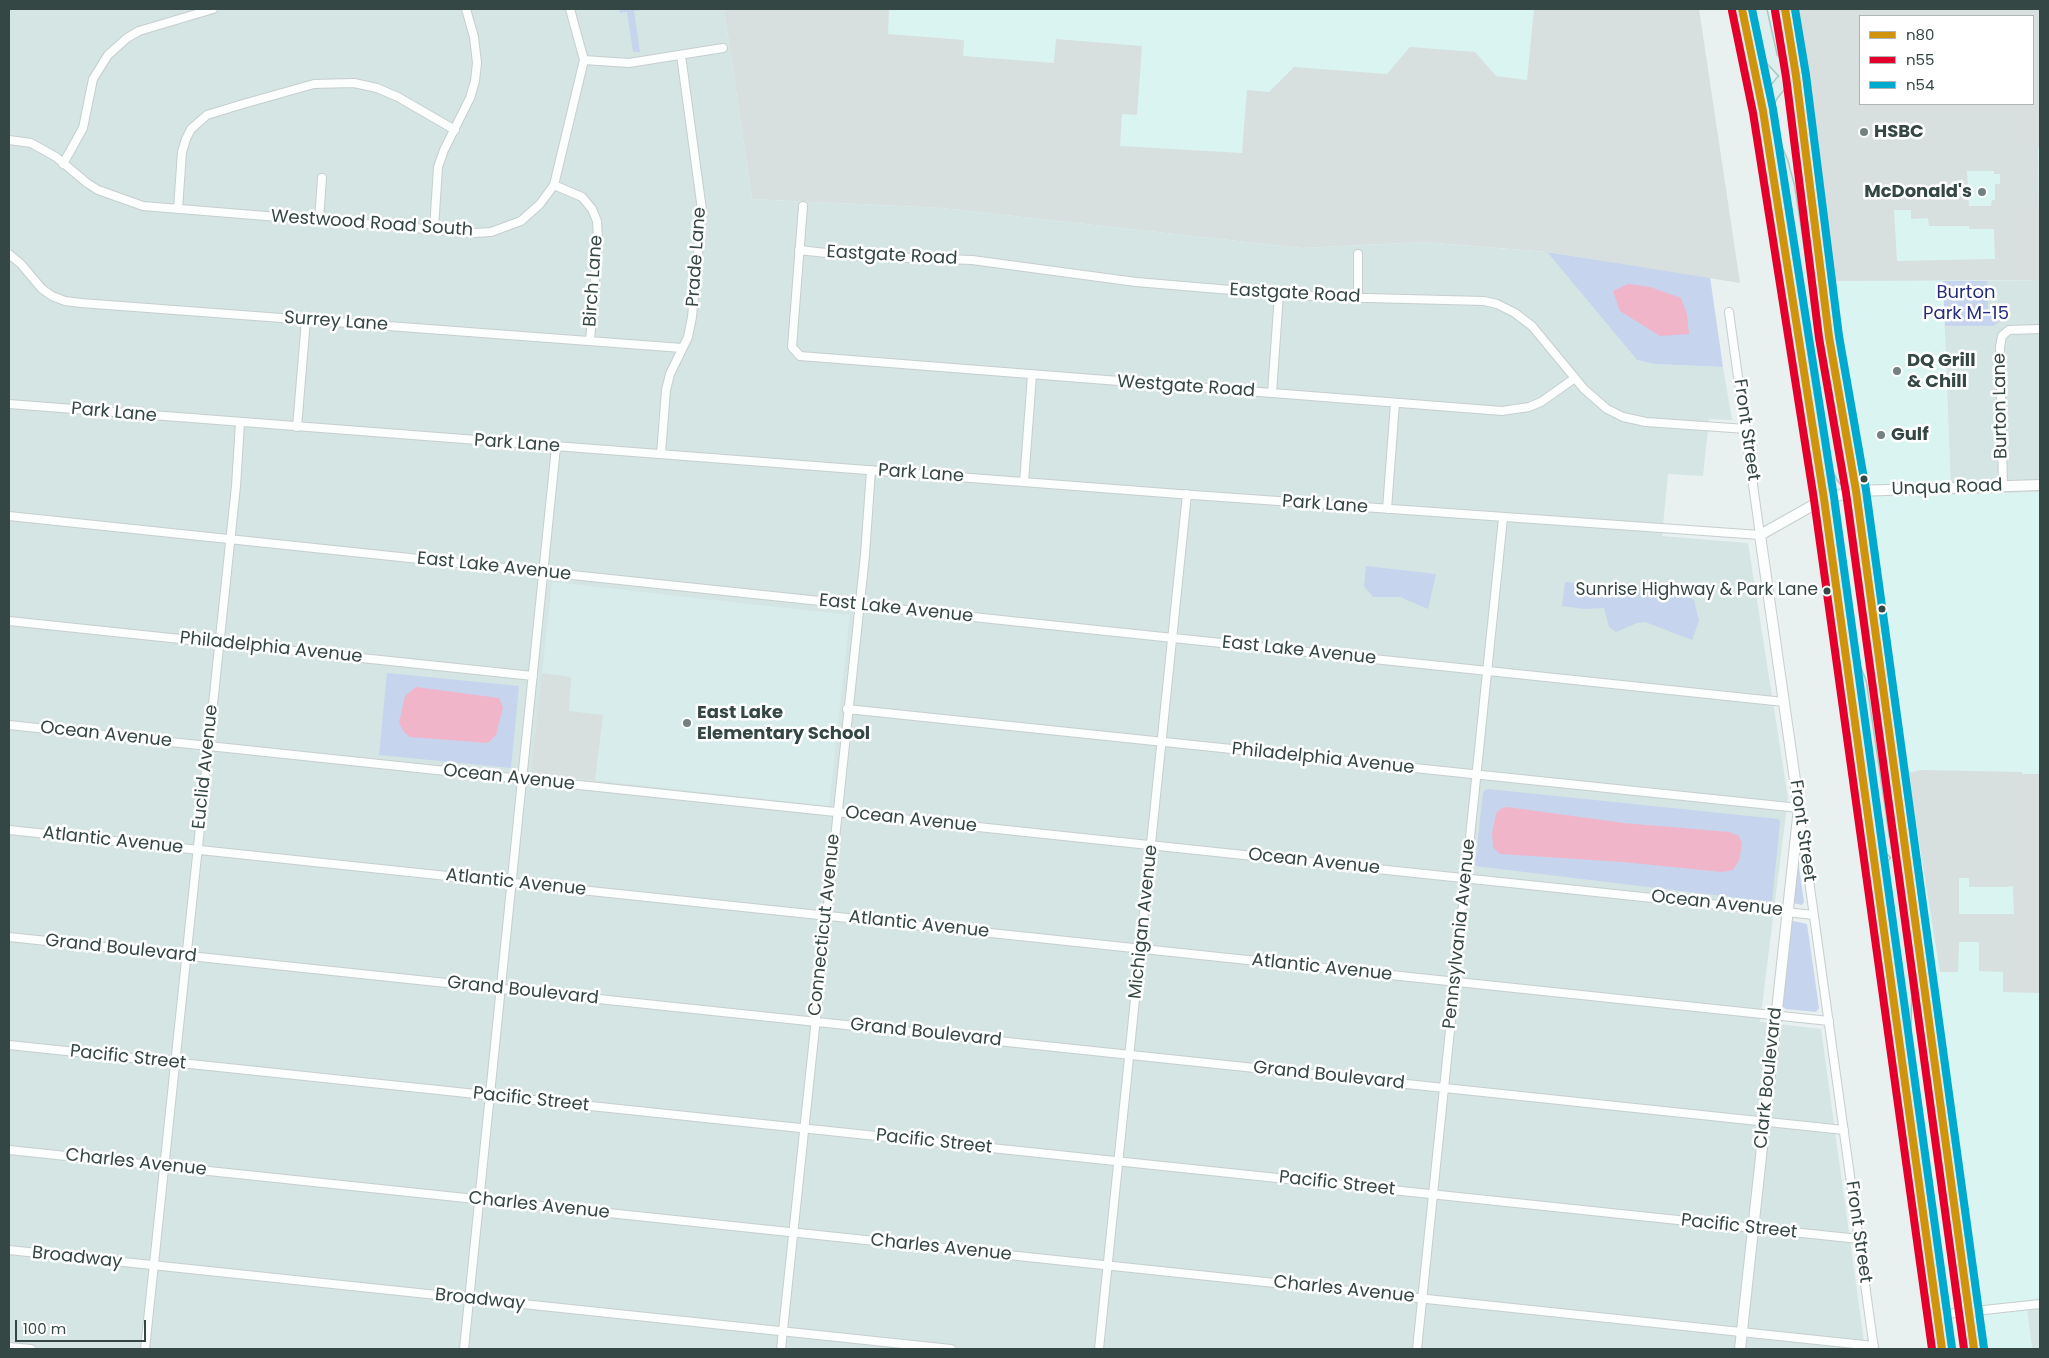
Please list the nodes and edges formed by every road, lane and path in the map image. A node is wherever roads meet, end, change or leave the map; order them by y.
1 (213, 9) edge
2 (466, 9) edge
3 (570, 9) edge
4 (1742, 9) edge
5 (1760, 9) edge
6 (1785, 9) edge
7 (723, 48) dead end
8 (681, 55) junction
9 (584, 60) junction
10 (1796, 76) junction
11 (1763, 111) junction
12 (1766, 128) junction
13 (455, 130) junction
14 (9, 140) edge
15 (63, 164) junction
16 (322, 178) dead end
17 (554, 185) junction
18 (803, 206) dead end
19 (178, 210) junction
20 (319, 220) junction
21 (434, 229) junction
22 (799, 250) junction
23 (9, 254) edge
24 (1358, 254) dead end
25 (1789, 284) junction
26 (1280, 294) junction
27 (1805, 296) junction
28 (1358, 298) junction
29 (1729, 312) dead end
30 (306, 320) junction
31 (2040, 329) edge
32 (1830, 337) junction
33 (590, 341) junction
34 (682, 348) junction
35 (1032, 375) junction
36 (1575, 378) junction
37 (1272, 393) junction
38 (1395, 403) junction
39 (9, 404) edge
40 (240, 423) junction
41 (298, 427) junction
42 (1746, 429) junction
43 (556, 447) junction
44 (661, 454) junction
45 (871, 470) junction
46 (1024, 482) junction
47 (2040, 485) edge
48 (2003, 486) junction
49 (1856, 491) junction
50 (1187, 494) junction
51 (1824, 499) junction
52 (1387, 510) junction
53 (9, 516) edge
54 (1503, 518) junction
55 (1760, 535) junction
56 (230, 539) junction
57 (544, 572) junction
58 (859, 605) junction
59 (9, 621) edge
60 (1843, 634) junction
61 (1174, 638) junction
62 (219, 643) junction
63 (1488, 671) junction
64 (533, 676) junction
65 (1784, 702) junction
66 (847, 709) junction
67 (9, 725) edge
68 (1163, 742) junction
69 (208, 746) junction
70 (1477, 774) junction
71 (522, 779) junction
72 (1799, 808) junction
73 (837, 812) junction
74 (9, 830) edge
75 (1152, 845) junction
76 (198, 850) junction
77 (1903, 858) junction
78 (1466, 878) junction
79 (512, 883) junction
80 (1788, 911) junction
81 (826, 916) junction
82 (1814, 916) junction
83 (9, 937) edge
84 (1141, 949) junction
85 (187, 956) junction
86 (1455, 982) junction
87 (501, 988) junction
88 (1776, 1015) junction
89 (1829, 1021) junction
90 (815, 1022) junction
91 (9, 1045) edge
92 (1130, 1055) junction
93 (175, 1063) junction
94 (1904, 1073) junction
95 (1444, 1088) junction
96 (490, 1096) junction
97 (1764, 1121) junction
98 (804, 1128) junction
99 (1844, 1130) junction
100 (9, 1150) edge
101 (1119, 1162) junction
102 (164, 1166) junction
103 (1433, 1194) junction
104 (479, 1199) junction
105 (1753, 1228) junction
106 (793, 1232) junction
107 (1859, 1239) junction
108 (9, 1250) edge
109 (1108, 1265) junction
110 (154, 1266) junction
111 (1422, 1298) junction
112 (469, 1299) junction
113 (2040, 1304) edge
114 (1969, 1311) junction
115 (1937, 1314) junction
116 (783, 1332) junction
117 (1741, 1332) junction
118 (9, 1347) edge
119 (1874, 1348) edge
120 (31, 1349) edge
121 (145, 1349) edge
122 (464, 1349) edge
123 (781, 1349) edge
124 (951, 1349) edge
125 (1098, 1349) edge
126 (1417, 1349) edge
127 (1740, 1349) edge
128 (1942, 1349) edge
129 (1974, 1349) edge

1 - 15 street
2 - 13 street
3 - 9 street, Westwood Road South
4 - 11 highway
5 - 10 highway
6 - 10 highway
7 - 8 street
8 - 9 street
8 - 34 street, Prade Lane
9 - 17 street, Westwood Road South
10 - 11 highway
10 - 32 highway
11 - 12 highway
12 - 25 highway
12 - 27 highway
13 - 19 street
13 - 21 street
14 - 15 street, Westwood Road South
15 - 19 street, Westwood Road South
16 - 20 street
17 - 21 street, Westwood Road South
17 - 33 street, Birch Lane
18 - 22 street
19 - 20 street, Westwood Road South
20 - 21 street, Westwood Road South
22 - 26 street, Eastgate Road
22 - 35 street, Westgate Road
23 - 30 street, Surrey Lane
24 - 28 street
25 - 27 highway
25 - 51 highway
26 - 28 street, Eastgate Road
26 - 37 street
27 - 32 highway
27 - 49 highway
28 - 36 street, Eastgate Road
29 - 42 street, Front Street
30 - 33 street, Surrey Lane
30 - 41 street
31 - 48 street, Burton Lane
32 - 49 highway
33 - 34 street, Surrey Lane
34 - 44 street, Prade Lane
35 - 37 street, Westgate Road
35 - 46 street
36 - 38 street, Westgate Road
36 - 42 street, Eastgate Road
37 - 38 street, Westgate Road
38 - 52 street
39 - 40 street, Park Lane
40 - 41 street, Park Lane
40 - 56 street, Euclid Avenue
41 - 43 street, Park Lane
42 - 55 street, Front Street
43 - 44 street, Park Lane
43 - 57 street
44 - 45 street, Park Lane
45 - 46 street, Park Lane
45 - 58 street, Connecticut Avenue
46 - 50 street, Park Lane
47 - 48 street, Unqua Road
48 - 49 street, Unqua Road
49 - 51 street, Unqua Road
49 - 77 highway
50 - 52 street, Park Lane
50 - 61 street, Michigan Avenue
51 - 55 street
51 - 60 highway
52 - 54 street, Park Lane
53 - 56 street, East Lake Avenue
54 - 55 street, Park Lane
54 - 63 street, Pennsylvania Avenue
55 - 65 street, Front Street
56 - 57 street, East Lake Avenue
56 - 62 street, Euclid Avenue
57 - 58 street, East Lake Avenue
57 - 64 street
58 - 61 street, East Lake Avenue
58 - 66 street, Connecticut Avenue
59 - 62 street, Philadelphia Avenue
60 - 77 highway
60 - 94 highway
61 - 63 street, East Lake Avenue
61 - 68 street, Michigan Avenue
62 - 64 street, Philadelphia Avenue
62 - 69 street, Euclid Avenue
63 - 65 street, East Lake Avenue
63 - 70 street, Pennsylvania Avenue
64 - 71 street
65 - 72 street, Front Street
66 - 68 street, Philadelphia Avenue
66 - 73 street, Connecticut Avenue
67 - 69 street, Ocean Avenue
68 - 70 street, Philadelphia Avenue
68 - 75 street, Michigan Avenue
69 - 71 street, Ocean Avenue
69 - 76 street, Euclid Avenue
70 - 72 street, Philadelphia Avenue
70 - 78 street, Pennsylvania Avenue
71 - 73 street, Ocean Avenue
71 - 79 street
72 - 80 street, Clark Boulevard
72 - 82 street, Front Street
73 - 75 street, Ocean Avenue
73 - 81 street, Connecticut Avenue
74 - 76 street, Atlantic Avenue
75 - 78 street, Ocean Avenue
75 - 84 street, Michigan Avenue
76 - 79 street, Atlantic Avenue
76 - 85 street, Euclid Avenue
77 - 94 highway
77 - 114 highway
78 - 80 street, Ocean Avenue
78 - 86 street, Pennsylvania Avenue
79 - 81 street, Atlantic Avenue
79 - 87 street
80 - 82 street, Ocean Avenue
80 - 88 street, Clark Boulevard
81 - 84 street, Atlantic Avenue
81 - 90 street, Connecticut Avenue
82 - 89 street, Front Street
83 - 85 street, Grand Boulevard
84 - 86 street, Atlantic Avenue
84 - 92 street, Michigan Avenue
85 - 87 street, Grand Boulevard
85 - 93 street, Euclid Avenue
86 - 88 street, Atlantic Avenue
86 - 95 street, Pennsylvania Avenue
87 - 90 street, Grand Boulevard
87 - 96 street
88 - 89 street, Atlantic Avenue
88 - 97 street, Clark Boulevard
89 - 99 street, Front Street
90 - 92 street, Grand Boulevard
90 - 98 street, Connecticut Avenue
91 - 93 street, Pacific Street
92 - 95 street, Grand Boulevard
92 - 101 street, Michigan Avenue
93 - 96 street, Pacific Street
93 - 102 street, Euclid Avenue
94 - 115 highway
95 - 97 street, Grand Boulevard
95 - 103 street, Pennsylvania Avenue
96 - 98 street, Pacific Street
96 - 104 street
97 - 99 street, Grand Boulevard
97 - 105 street, Clark Boulevard
98 - 101 street, Pacific Street
98 - 106 street, Connecticut Avenue
99 - 107 street, Front Street
100 - 102 street, Charles Avenue
101 - 103 street, Pacific Street
101 - 109 street, Michigan Avenue
102 - 104 street, Charles Avenue
102 - 110 street, Euclid Avenue
103 - 105 street, Pacific Street
103 - 111 street, Pennsylvania Avenue
104 - 106 street, Charles Avenue
104 - 112 street
105 - 107 street, Pacific Street
105 - 117 street, Clark Boulevard
106 - 109 street, Charles Avenue
106 - 116 street, Connecticut Avenue
107 - 119 street, Front Street
108 - 110 street, Broadway
109 - 111 street, Charles Avenue
109 - 125 street, Michigan Avenue
110 - 112 street, Broadway
110 - 121 street, Euclid Avenue
111 - 117 street, Charles Avenue
111 - 126 street, Pennsylvania Avenue
112 - 116 street, Broadway
112 - 122 street
113 - 114 street
114 - 115 street
114 - 129 highway
115 - 128 highway
116 - 123 street, Connecticut Avenue
116 - 124 street, Broadway
117 - 119 street, Charles Avenue
117 - 127 street, Clark Boulevard
118 - 120 street

